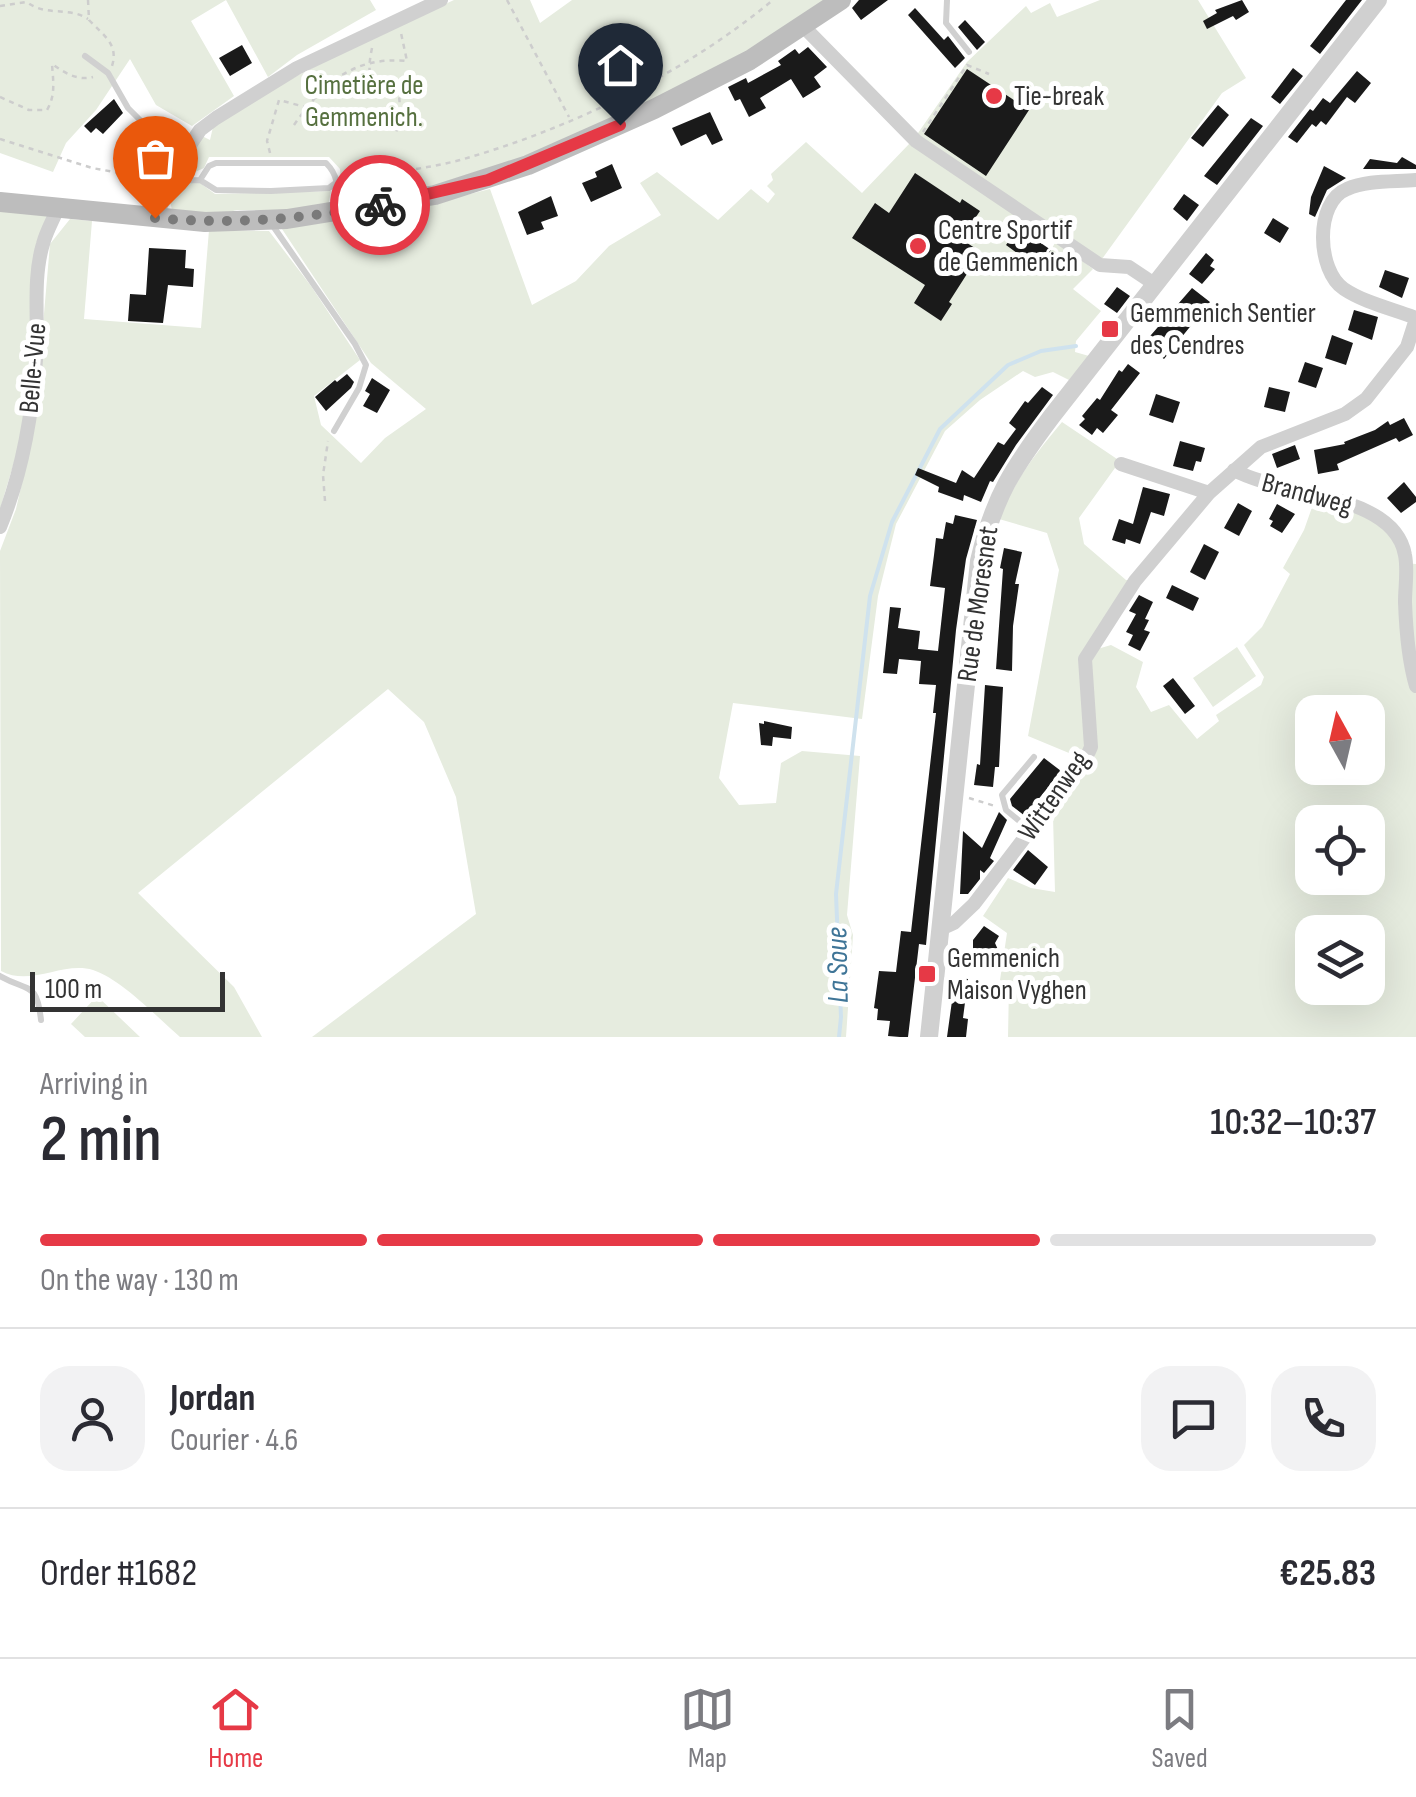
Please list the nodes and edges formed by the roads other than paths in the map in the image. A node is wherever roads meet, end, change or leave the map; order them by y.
1 (441, 0) edge
2 (841, 0) edge
3 (947, 0) edge
4 (1378, 0) edge
5 (804, 27) junction
6 (970, 52) dead end
7 (85, 56) dead end
8 (188, 148) junction
9 (200, 180) junction
10 (1416, 180) edge
11 (170, 181) junction
12 (338, 182) junction
13 (0, 202) edge
14 (58, 208) junction
15 (338, 213) junction
16 (155, 218) junction
17 (269, 220) junction
18 (1156, 285) junction
19 (1416, 318) edge
20 (334, 431) road end
21 (1121, 464) dead end
22 (1234, 470) junction
23 (1209, 493) junction
24 (0, 527) edge
25 (1411, 556) edge
26 (1416, 686) edge
27 (1034, 757) dead end
28 (1030, 830) junction
29 (941, 929) junction
30 (0, 976) edge
31 (41, 1020) dead end
32 (929, 1037) edge

1 - 8 street
2 - 5 main road
3 - 6 lane
4 - 18 street, Rue de Moresnet
5 - 15 main road
5 - 18 street
7 - 8 lane
8 - 11 street
9 - 11 lane
9 - 12 lane
9 - 12 lane
10 - 19 street
11 - 16 street
12 - 15 lane
13 - 14 main road
14 - 16 main road
14 - 24 street, Belle-Vue
15 - 17 main road
16 - 17 main road
17 - 20 lane
18 - 29 street, Rue de Moresnet
19 - 22 street, Wittenweg
21 - 23 street
22 - 23 street, Wittenweg
22 - 25 street, Brandweg
23 - 28 street, Wittenweg
25 - 26 street, Brandweg
27 - 28 lane
28 - 29 street, Wittenweg
29 - 32 street, Rue de Moresnet
30 - 31 lane

